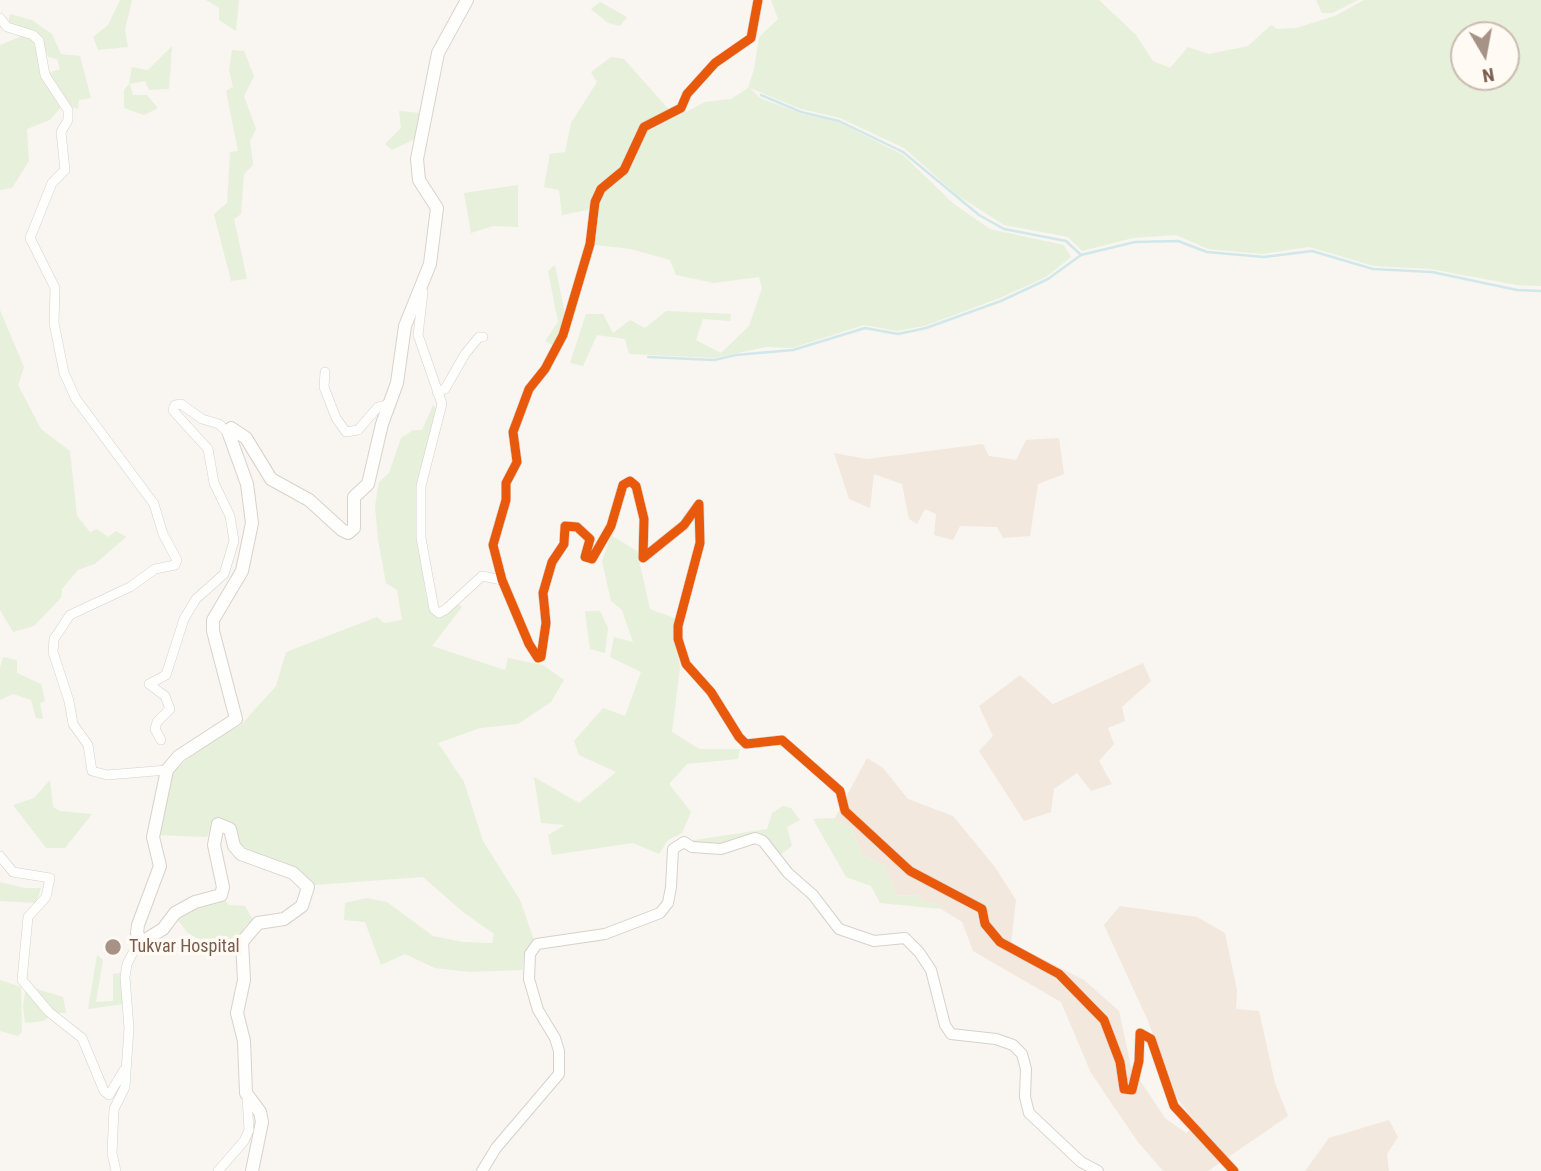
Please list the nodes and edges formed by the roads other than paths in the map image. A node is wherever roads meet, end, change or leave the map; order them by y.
1 (467, 0) edge
2 (758, 0) edge
3 (0, 18) edge
4 (424, 278) junction
5 (483, 337) dead end
6 (325, 372) dead end
7 (437, 392) junction
8 (390, 404) junction
9 (229, 435) junction
10 (502, 580) junction
11 (161, 740) dead end
12 (167, 770) junction
13 (0, 856) edge
14 (140, 939) junction
15 (124, 1070) junction
16 (246, 1093) junction
17 (116, 1171) edge
18 (218, 1171) edge
19 (252, 1171) edge
20 (482, 1171) edge
21 (1098, 1171) edge
22 (1234, 1171) edge

1 - 4 main road
2 - 10 street
3 - 12 street
4 - 7 street
4 - 8 main road
5 - 7 street
6 - 8 street
7 - 10 street
8 - 9 main road
9 - 11 street
9 - 12 main road
10 - 22 street
12 - 14 main road
13 - 15 street
14 - 15 street
14 - 16 main road
15 - 17 street
16 - 18 street
16 - 19 main road
20 - 21 street

